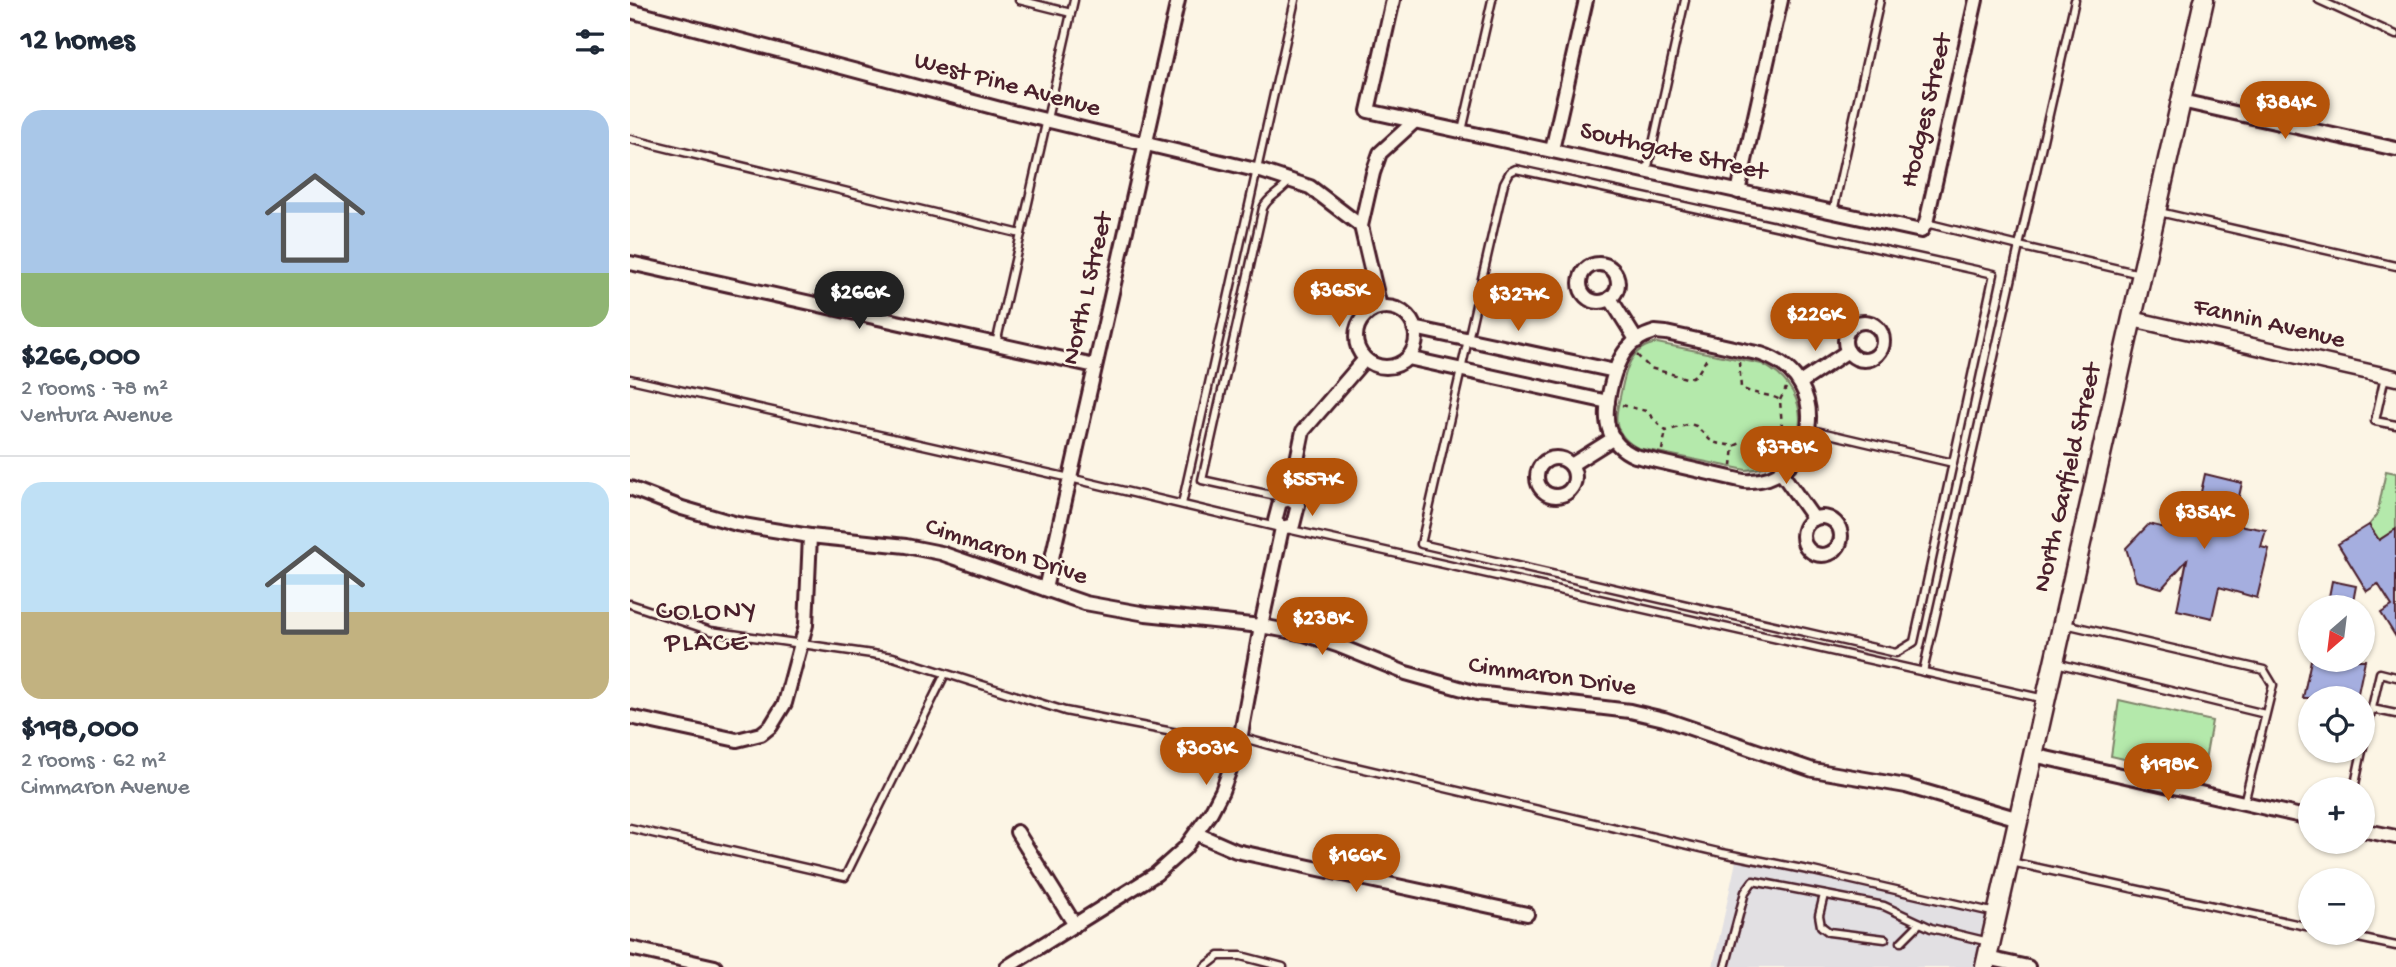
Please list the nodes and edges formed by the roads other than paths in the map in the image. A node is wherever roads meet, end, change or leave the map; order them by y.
1 (1018, 0) edge
2 (1074, 0) edge
3 (1178, 0) edge
4 (1295, 0) edge
5 (1393, 0) edge
6 (1492, 0) edge
7 (1586, 0) edge
8 (1685, 0) edge
9 (1781, 0) edge
10 (1880, 0) edge
11 (1976, 0) edge
12 (2075, 0) edge
13 (2204, 0) edge
14 (2319, 0) edge
15 (630, 11) edge
16 (1071, 13) junction
17 (2396, 35) edge
18 (2181, 101) junction
19 (1046, 121) junction
20 (1415, 121) junction
21 (1462, 131) junction
22 (630, 139) edge
23 (1145, 145) junction
24 (2396, 149) edge
25 (1552, 150) junction
26 (1256, 171) junction
27 (1647, 171) junction
28 (1290, 180) junction
29 (1738, 192) junction
30 (1833, 212) junction
31 (2156, 212) junction
32 (1362, 226) junction
33 (1923, 227) junction
34 (1021, 234) junction
35 (2019, 246) junction
36 (630, 263) edge
37 (2396, 266) edge
38 (2142, 274) junction
39 (1610, 298) dead end
40 (1380, 307) junction
41 (2132, 319) junction
42 (1414, 328) junction
43 (1468, 339) junction
44 (996, 344) junction
45 (1640, 345) junction
46 (1848, 351) dead end
47 (1408, 358) junction
48 (1365, 359) junction
49 (1095, 366) junction
50 (1462, 370) junction
51 (1615, 371) junction
52 (2390, 377) edge
53 (630, 379) edge
54 (1794, 384) junction
55 (1608, 402) junction
56 (2396, 425) edge
57 (1808, 429) junction
58 (1614, 438) junction
59 (1953, 463) junction
60 (1571, 465) dead end
61 (1777, 465) junction
62 (1070, 478) junction
63 (630, 488) edge
64 (1289, 499) junction
65 (1182, 504) junction
66 (1814, 519) dead end
67 (1282, 528) junction
68 (810, 536) junction
69 (1045, 589) junction
70 (630, 604) edge
71 (2063, 623) junction
72 (1261, 626) junction
73 (802, 643) junction
74 (2054, 663) junction
75 (1923, 672) junction
76 (945, 674) junction
77 (2396, 677) edge
78 (2375, 696) edge
79 (2045, 699) junction
80 (2375, 710) edge
81 (2265, 714) junction
82 (2396, 714) edge
83 (630, 717) edge
84 (1239, 741) junction
85 (2032, 755) junction
86 (2244, 803) junction
87 (2298, 815) edge
88 (2019, 819) junction
89 (630, 828) edge
90 (1017, 832) dead end
91 (2375, 833) edge
92 (1197, 834) junction
93 (2396, 837) edge
94 (2010, 862) junction
95 (1824, 895) junction
96 (1998, 913) junction
97 (1527, 914) dead end
98 (1920, 923) junction
99 (2298, 924) edge
100 (1075, 925) junction
101 (1885, 939) dead end
102 (1901, 942) dead end
103 (2375, 942) edge
104 (2396, 946) edge
105 (630, 948) edge
106 (1988, 956) edge
107 (715, 967) edge
108 (1007, 967) edge
109 (1205, 967) edge
110 (1283, 967) edge
111 (1725, 967) edge
112 (2028, 967) edge

1 - 16 lane
2 - 16 lane
3 - 23 street, North L Street
4 - 26 lane
5 - 20 street, Southgate Street
6 - 21 lane
7 - 25 street
8 - 27 lane
9 - 29 street
10 - 30 lane
11 - 33 street, Hodges Street
12 - 35 lane
13 - 18 main road, North Garfield Street
14 - 17 lane
15 - 19 street, West Pine Avenue
16 - 19 lane
18 - 24 street
18 - 31 main road, North Garfield Street
19 - 23 street, West Pine Avenue
19 - 34 lane
20 - 21 street, Southgate Street
20 - 32 street
21 - 25 street, Southgate Street
22 - 34 lane
23 - 26 street, West Pine Avenue
23 - 49 street, North L Street
25 - 27 street, Southgate Street
26 - 28 street, West Pine Avenue
26 - 65 lane
27 - 29 street, Southgate Street
28 - 32 street, West Pine Avenue
28 - 64 lane
29 - 30 street, Southgate Street
30 - 33 street, Southgate Street
31 - 37 lane
31 - 38 main road, North Garfield Street
32 - 40 street
33 - 35 lane
34 - 44 lane
35 - 38 lane
35 - 75 lane
36 - 44 street
38 - 41 main road, North Garfield Street
39 - 45 street
40 - 42 street
40 - 48 street
41 - 52 street, Fannin Avenue
41 - 71 main road, North Garfield Street
42 - 43 street
42 - 47 street
43 - 50 lane
43 - 51 street
43 - 59 lane
44 - 49 street
45 - 51 street
45 - 54 street
46 - 54 street
47 - 48 street
47 - 50 street
48 - 64 street
49 - 62 street, North L Street
50 - 55 street
50 - 59 lane
51 - 55 street
52 - 56 lane
53 - 62 lane
54 - 57 street
55 - 58 street
57 - 59 lane
57 - 61 street
58 - 60 street
58 - 61 street
61 - 66 street
62 - 65 lane
62 - 69 street, North L Street
63 - 68 street, Cimmaron Drive
64 - 67 street
65 - 67 lane
67 - 72 street
67 - 75 lane
68 - 69 street, Cimmaron Drive
68 - 73 street
69 - 72 street, Cimmaron Drive
70 - 73 lane
71 - 74 main road, North Garfield Street
71 - 81 lane
72 - 84 street
72 - 88 street, Cimmaron Drive
73 - 76 lane
73 - 83 street
74 - 79 main road, North Garfield Street
74 - 81 lane
75 - 79 lane
76 - 84 lane
76 - 89 lane
77 - 78 lane
79 - 85 main road, North Garfield Street
80 - 82 lane
81 - 86 lane
84 - 92 street
84 - 96 lane
85 - 86 street
85 - 88 main road, North Garfield Street
86 - 87 street
88 - 94 main road, North Garfield Street
90 - 100 street
91 - 93 street
92 - 97 street
92 - 100 street
94 - 96 main road, North Garfield Street
94 - 99 lane
95 - 98 lane
95 - 101 lane
95 - 111 lane
96 - 106 main road, North Garfield Street
98 - 102 lane
98 - 106 lane
100 - 108 street
103 - 104 lane
105 - 107 street
106 - 112 street
109 - 110 lane

